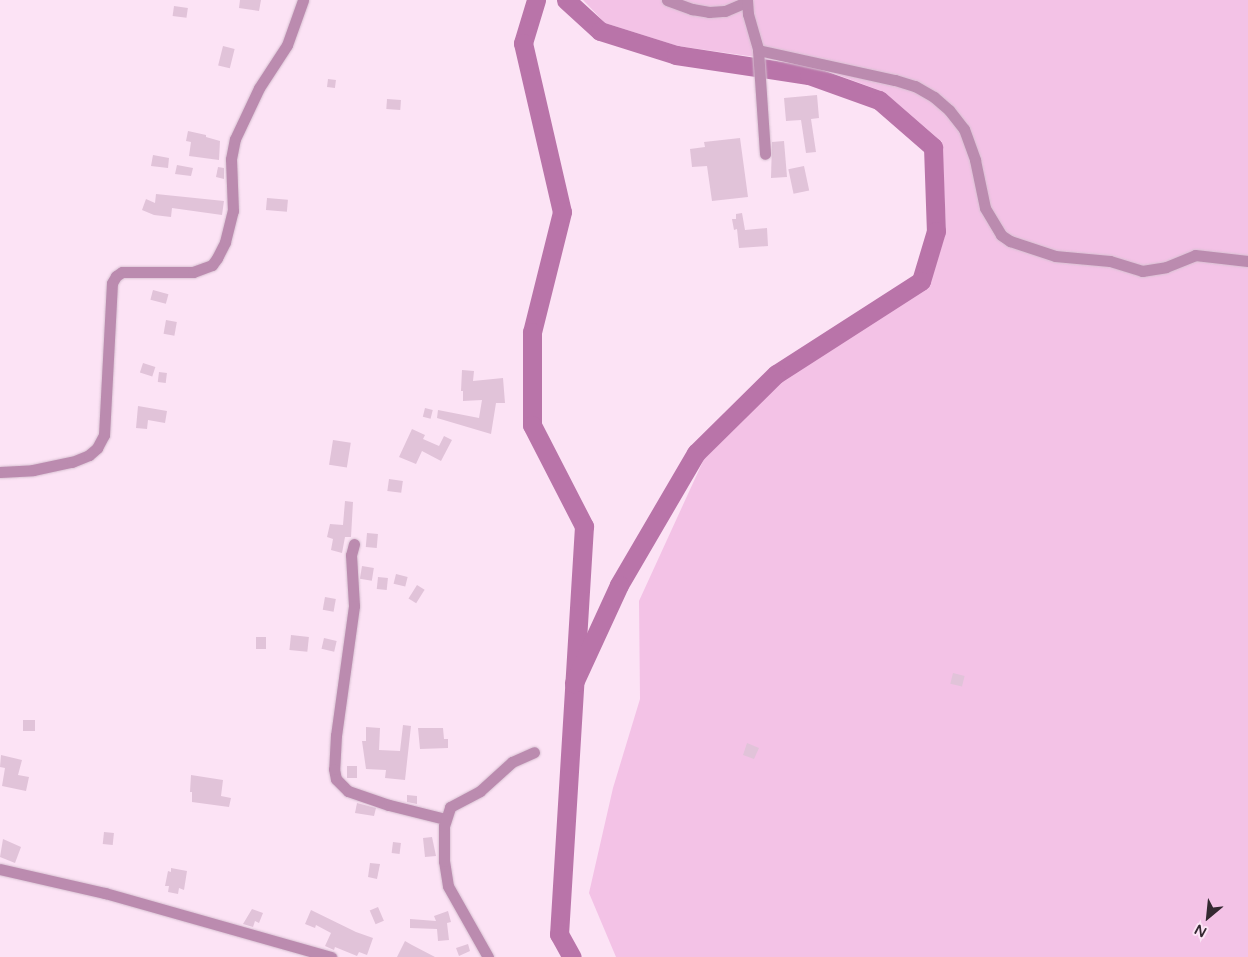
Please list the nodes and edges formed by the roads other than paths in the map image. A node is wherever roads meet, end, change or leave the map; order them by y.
1 (303, 0) edge
2 (667, 0) edge
3 (747, 1) edge
4 (758, 50) junction
5 (765, 154) dead end
6 (1248, 261) edge
7 (0, 472) edge
8 (354, 544) dead end
9 (534, 752) dead end
10 (445, 820) junction
11 (0, 869) edge
12 (331, 957) edge
13 (488, 957) edge

1 - 7 street
2 - 3 street
3 - 4 street
4 - 5 street
4 - 6 street
8 - 10 street
9 - 10 street
10 - 13 street
11 - 12 street

